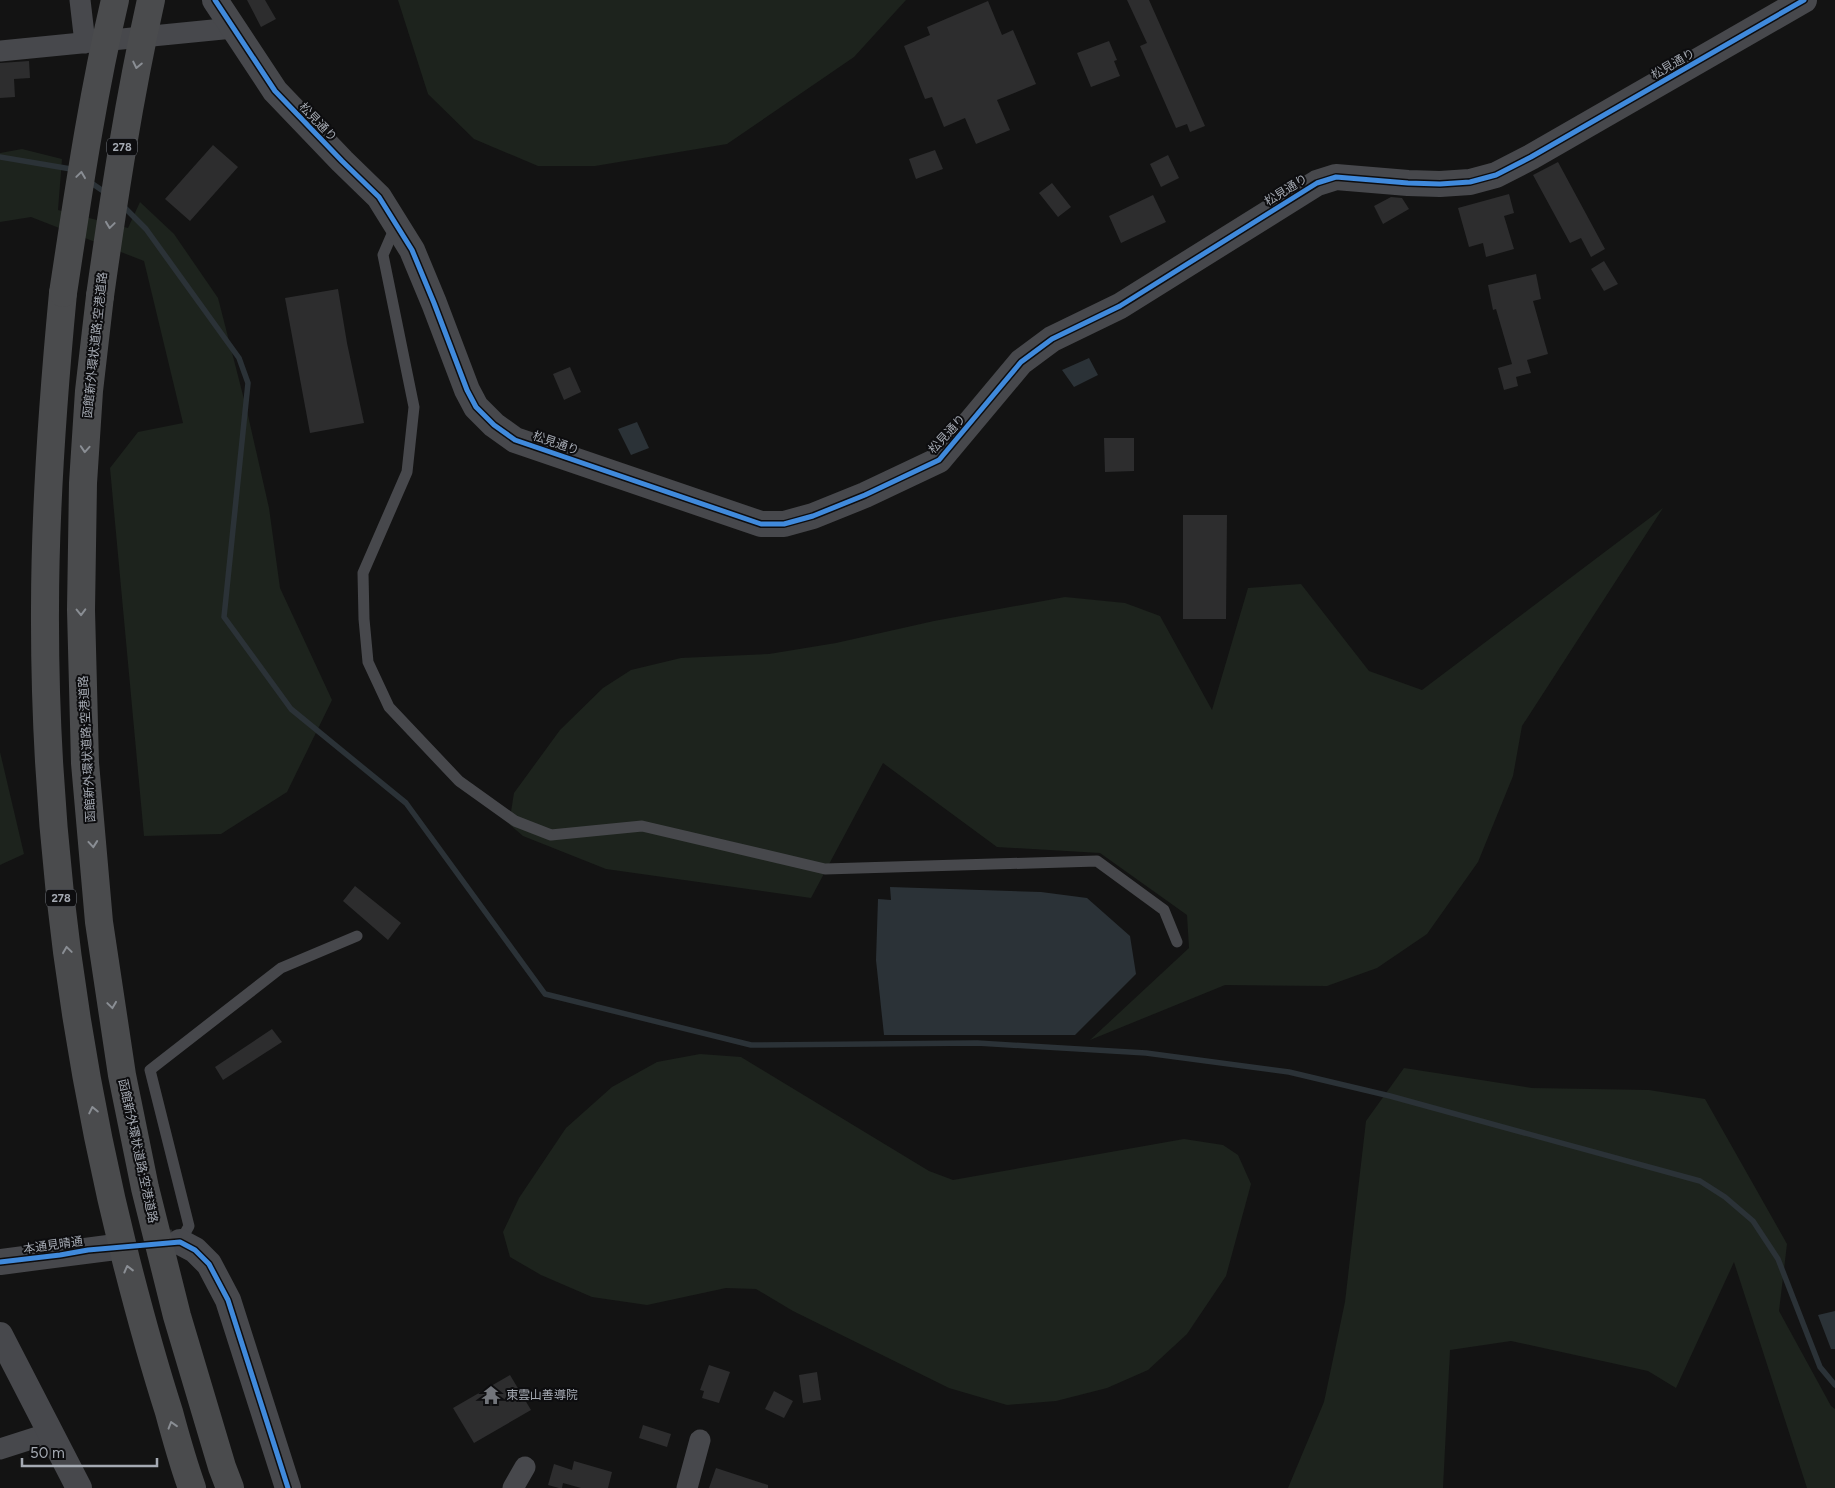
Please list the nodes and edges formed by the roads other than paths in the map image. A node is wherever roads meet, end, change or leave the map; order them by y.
1 (80, 0) edge
2 (115, 0) edge
3 (151, 0) edge
4 (215, 0) edge
5 (1804, 0) edge
6 (233, 28) junction
7 (85, 43) junction
8 (0, 51) edge
9 (396, 223) junction
10 (357, 936) dead end
11 (1177, 942) dead end
12 (180, 1242) joint
13 (108, 1248) tunnel mouth
14 (0, 1262) edge
15 (0, 1335) edge
16 (50, 1433) junction
17 (700, 1440) dead end
18 (0, 1449) edge
19 (524, 1467) dead end
20 (79, 1488) edge
21 (192, 1488) edge
22 (230, 1488) edge
23 (288, 1488) edge
24 (513, 1488) edge
25 (687, 1488) edge

1 - 7 street
21 -> 2 highway, 278, bridge
3 -> 22 highway, 函館新外環状道路;空港道路 / 278, bridge
4 - 6 street, 松見通り
5 - 9 street, 松見通り
6 - 7 street
6 - 9 street, 松見通り
7 - 8 street
9 - 11 lane
10 - 12 lane
12 - 23 street
13 - 14 street, 本通見晴通
15 - 16 street
16 - 18 street
16 - 20 street
17 - 25 street
19 - 24 street

